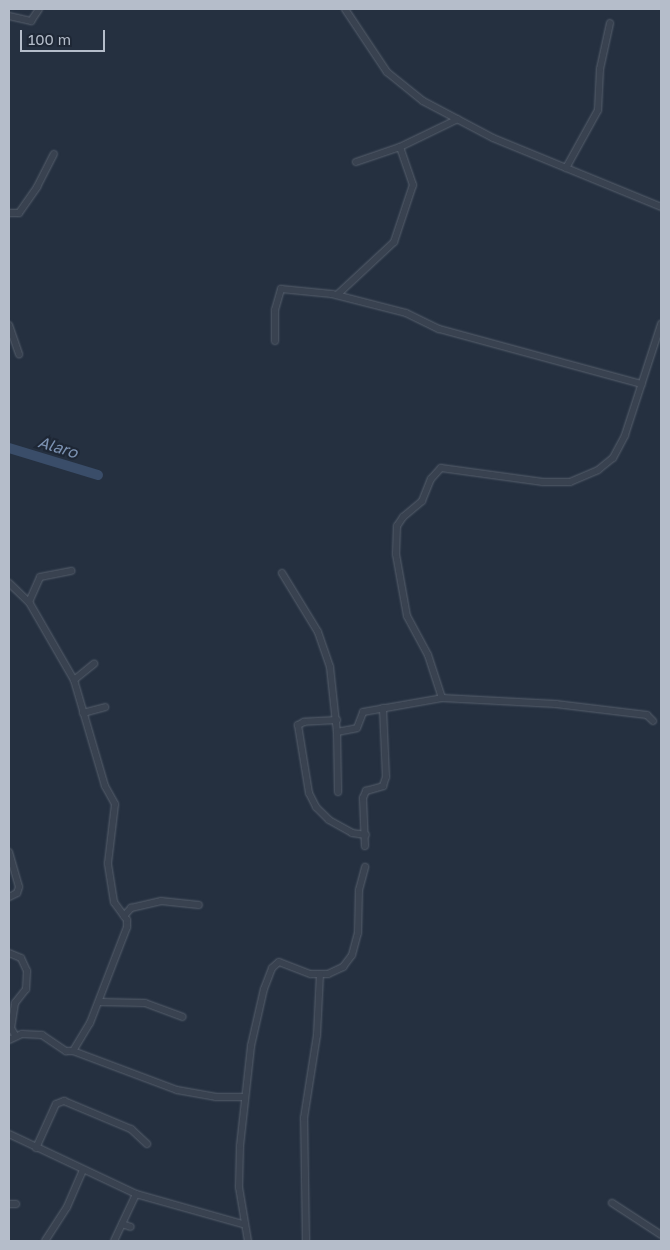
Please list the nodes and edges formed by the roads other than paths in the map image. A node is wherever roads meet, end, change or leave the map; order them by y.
1 (40, 9) edge
2 (345, 9) edge
3 (9, 16) edge
4 (610, 23) dead end
5 (458, 119) junction
6 (400, 146) junction
7 (54, 154) dead end
8 (356, 162) dead end
9 (566, 168) junction
10 (661, 207) edge
11 (9, 213) edge
12 (337, 295) junction
13 (661, 324) edge
14 (9, 325) edge
15 (275, 341) dead end
16 (19, 354) dead end
17 (642, 384) junction
18 (71, 571) dead end
19 (282, 574) dead end
20 (9, 583) edge
21 (29, 602) junction
22 (94, 664) dead end
23 (74, 680) junction
24 (442, 698) junction
25 (105, 707) dead end
26 (383, 708) junction
27 (83, 713) junction
28 (337, 720) junction
29 (653, 721) dead end
30 (337, 732) junction
31 (338, 792) dead end
32 (366, 835) junction
33 (365, 846) dead end
34 (9, 852) edge
35 (365, 867) dead end
36 (9, 897) edge
37 (199, 905) dead end
38 (124, 916) junction
39 (9, 953) edge
40 (320, 974) junction
41 (12, 1002) edge
42 (100, 1002) junction
43 (183, 1017) dead end
44 (15, 1035) junction
45 (9, 1040) edge
46 (73, 1051) junction
47 (243, 1097) junction
48 (9, 1134) edge
49 (147, 1144) dead end
50 (36, 1148) junction
51 (83, 1170) junction
52 (136, 1194) junction
53 (612, 1203) dead end
54 (9, 1204) edge
55 (16, 1204) dead end
56 (122, 1224) junction
57 (243, 1224) junction
58 (131, 1227) dead end
59 (661, 1235) edge
60 (45, 1241) edge
61 (114, 1241) edge
62 (248, 1241) edge
63 (306, 1241) edge

1 - 3 street
2 - 5 street
4 - 9 street
5 - 6 street
5 - 9 street
6 - 8 street
6 - 12 street
7 - 11 street
9 - 10 street
12 - 15 street
12 - 17 street
13 - 17 street
14 - 16 street
17 - 24 street
18 - 21 street
19 - 28 street
20 - 21 street
21 - 23 street
22 - 23 street
23 - 27 street
24 - 26 street
24 - 29 street
25 - 27 street
26 - 30 street
26 - 32 street
27 - 38 street
28 - 30 street
28 - 32 street
30 - 31 street
32 - 33 street
34 - 36 street
35 - 40 street
37 - 38 street
38 - 42 street
39 - 41 street
40 - 47 street
40 - 63 street
41 - 44 street
42 - 43 street
42 - 46 street
44 - 45 street
44 - 46 street
46 - 47 street
47 - 57 street
48 - 50 street
49 - 50 street
50 - 51 street
51 - 52 street
51 - 60 street
52 - 56 street
52 - 57 street
53 - 59 street
54 - 55 street
56 - 58 street
56 - 61 street
57 - 62 street

